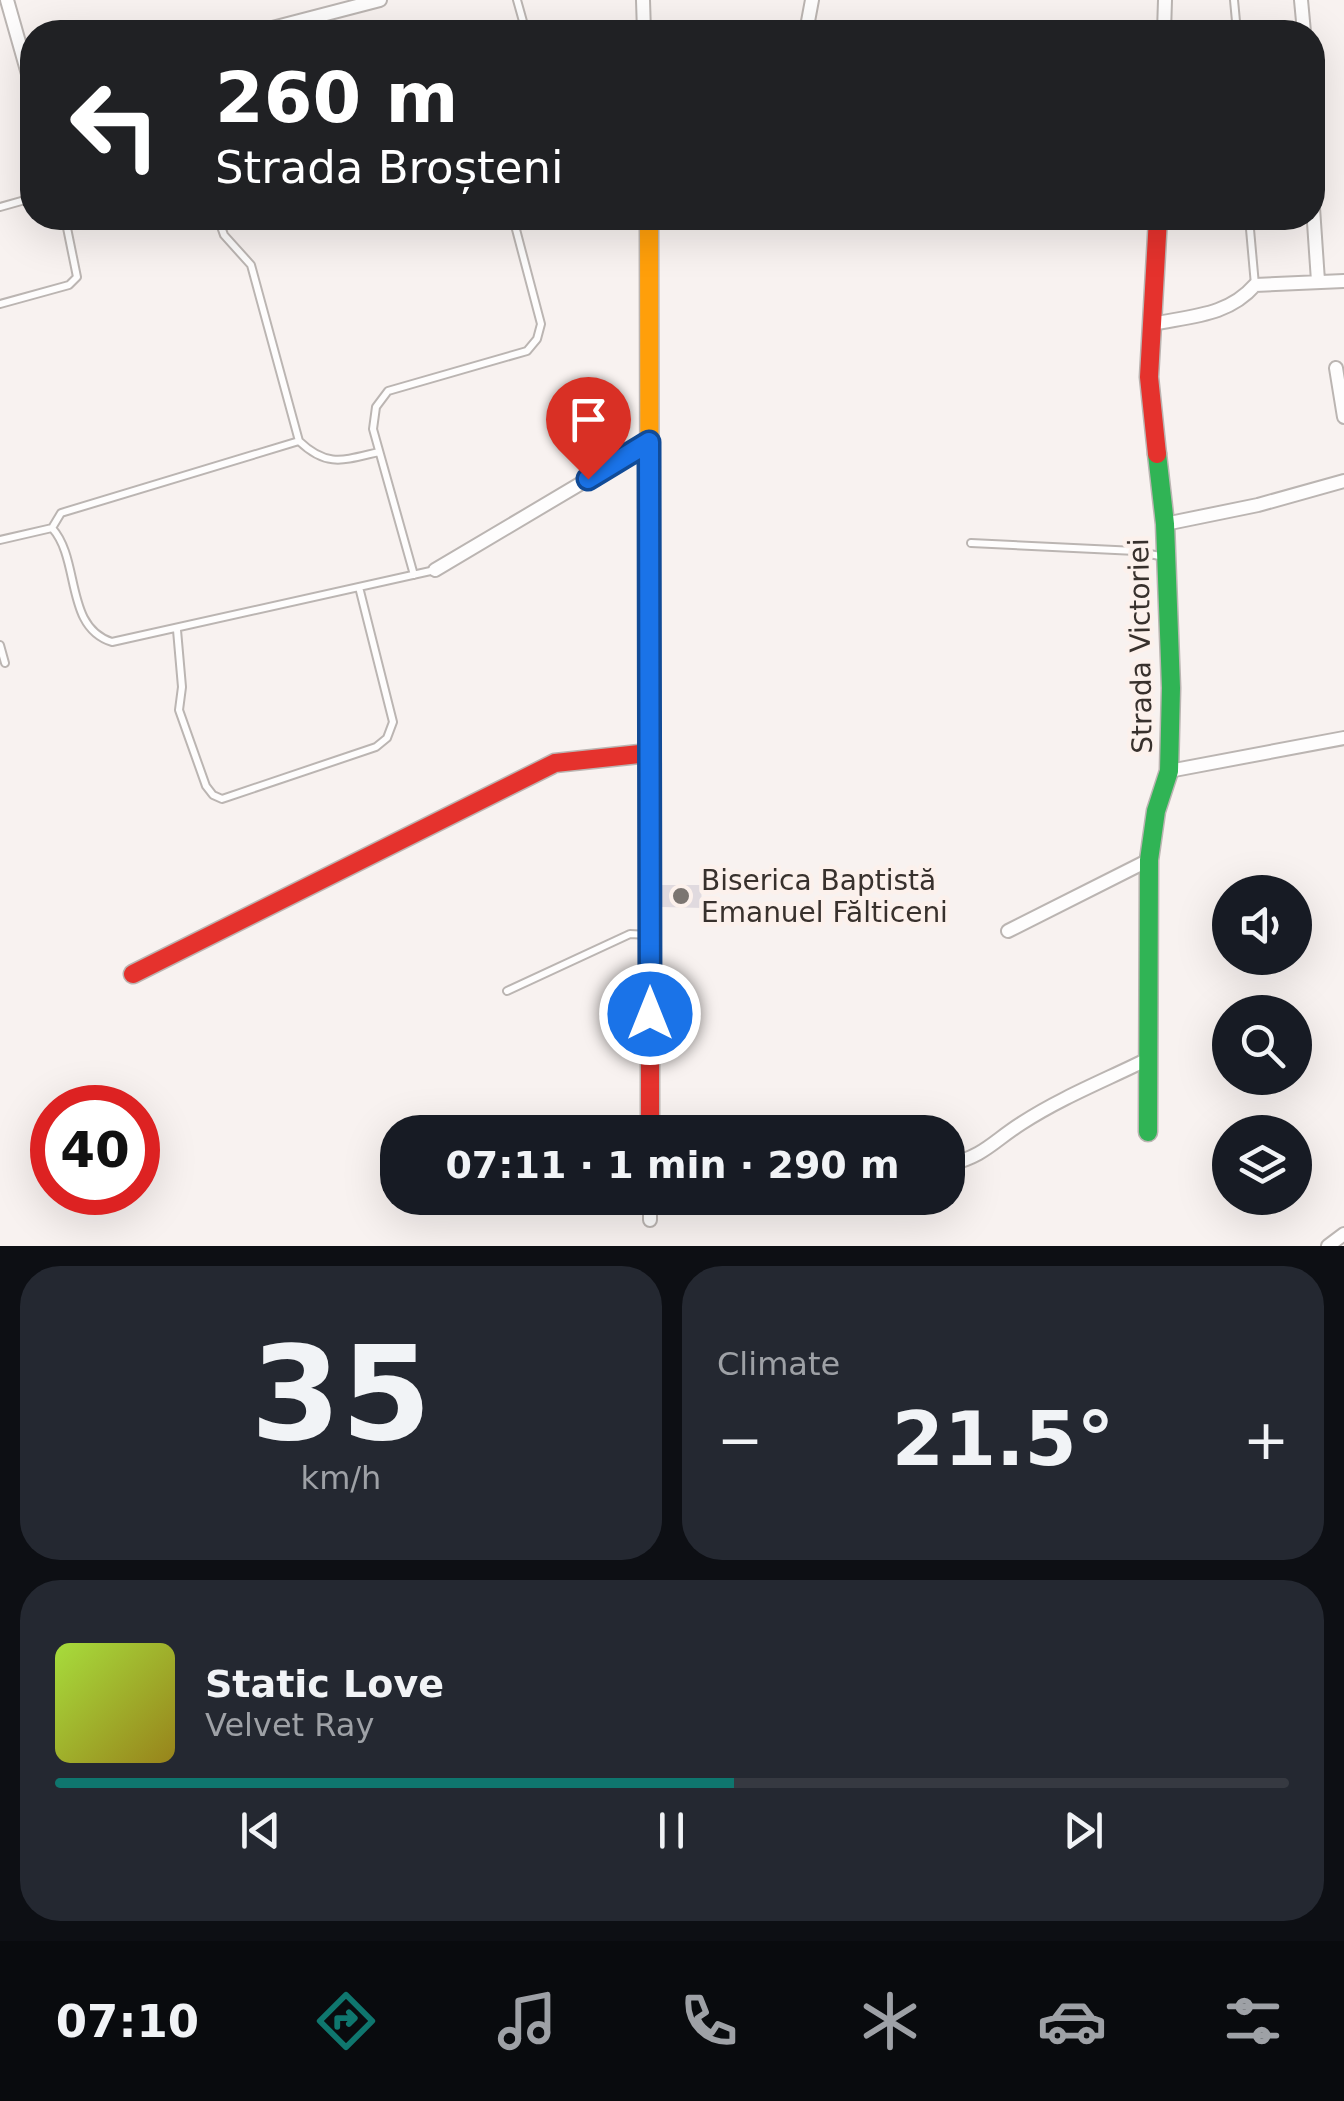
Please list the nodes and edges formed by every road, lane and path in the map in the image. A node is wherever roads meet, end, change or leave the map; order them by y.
1 (7, 0) edge
2 (376, 1) edge
3 (303, 20) edge
4 (20, 46) edge
5 (67, 230) edge
6 (222, 230) edge
7 (516, 230) edge
8 (649, 230) edge
9 (1157, 230) edge
10 (1250, 230) edge
11 (1314, 230) edge
12 (1318, 281) junction
13 (1344, 281) edge
14 (1255, 285) junction
15 (0, 304) edge
16 (1152, 324) junction
17 (1336, 368) dead end
18 (1344, 417) edge
19 (298, 441) junction
20 (649, 442) junction
21 (379, 452) junction
22 (1344, 481) edge
23 (1166, 524) junction
24 (52, 528) junction
25 (0, 540) edge
26 (971, 543) dead end
27 (1168, 558) junction
28 (436, 570) joint
29 (414, 575) junction
30 (360, 588) junction
31 (177, 630) junction
32 (0, 645) edge
33 (5, 663) dead end
34 (1344, 738) edge
35 (649, 753) junction
36 (1169, 771) junction
37 (1149, 860) junction
38 (1008, 931) dead end
39 (650, 934) junction
40 (133, 974) dead end
41 (507, 991) dead end
42 (1150, 1058) junction
43 (650, 1115) edge
44 (1148, 1132) dead end
45 (965, 1160) edge
46 (650, 1215) edge
47 (650, 1220) dead end
48 (1344, 1234) edge
49 (1328, 1246) edge

1 - 4 street
2 - 3 street
5 - 15 lane
6 - 19 lane
7 - 21 lane
8 - 20 street
9 - 16 street, Strada Victoriei
10 - 14 lane
11 - 12 street
12 - 13 street
12 - 14 street
14 - 16 street
16 - 23 street, Strada Victoriei
17 - 18 street
19 - 21 lane
19 - 24 lane
20 - 28 street
20 - 35 street
21 - 29 lane
22 - 23 street
23 - 27 street, Strada Victoriei
24 - 25 lane
24 - 31 lane
26 - 27 lane
27 - 36 street, Strada Victoriei
28 - 29 lane
29 - 30 lane
30 - 31 lane
30 - 31 lane
32 - 33 lane
34 - 36 street
35 - 39 street
35 - 40 street
36 - 37 street, Strada Victoriei
37 - 38 street
37 - 42 street, Strada Victoriei
39 - 41 lane
39 - 43 street
42 - 44 street, Strada Victoriei
42 - 45 street
46 - 47 street
48 - 49 street

